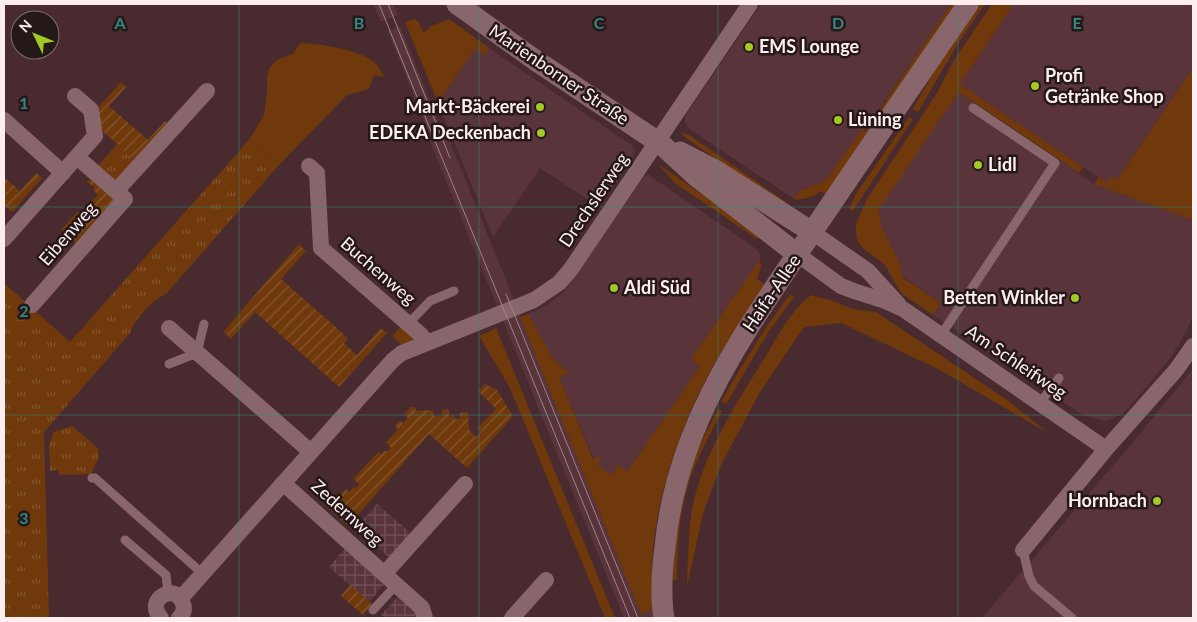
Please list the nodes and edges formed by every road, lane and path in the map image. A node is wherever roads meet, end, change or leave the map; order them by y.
1 (457, 4) edge
2 (750, 4) edge
3 (968, 4) edge
4 (207, 91) dead end
5 (75, 96) dead end
6 (973, 108) dead end
7 (4, 120) edge
8 (659, 143) junction
9 (77, 157) junction
10 (309, 166) dead end
11 (63, 173) junction
12 (116, 191) junction
13 (812, 232) junction
14 (4, 239) edge
15 (797, 254) junction
16 (454, 290) dead end
17 (32, 305) dead end
18 (903, 309) junction
19 (204, 324) dead end
20 (408, 324) junction
21 (169, 328) dead end
22 (941, 335) junction
23 (427, 343) junction
24 (1193, 346) edge
25 (197, 353) junction
26 (168, 364) dead end
27 (1059, 378) dead end
28 (1040, 403) junction
29 (1106, 449) junction
30 (311, 452) junction
31 (92, 478) dead end
32 (283, 483) junction
33 (464, 484) dead end
34 (125, 540) dead end
35 (1023, 550) joint
36 (203, 574) junction
37 (1029, 576) junction
38 (391, 579) junction
39 (546, 580) dead end
40 (1024, 584) dead end
41 (174, 596) junction
42 (373, 610) dead end
43 (161, 618) edge
44 (179, 618) edge
45 (425, 618) edge
46 (512, 618) edge
47 (664, 618) edge
48 (1072, 618) edge

1 - 8 street, Marienborner Straße
2 - 8 street, Drechslerweg
3 - 13 street, Haifa-Allee
4 - 12 street, Eibenweg
5 - 9 street
6 - 22 lane
7 - 11 street
8 - 13 street, Marienborner Straße
8 - 15 street, Marienborner Straße
8 - 23 street, Drechslerweg
9 - 11 street
9 - 12 street, Eibenweg
10 - 20 street, Buchenweg
11 - 14 street
12 - 17 street, Eibenweg
13 - 15 street, Haifa-Allee
13 - 18 street, Am Schleifweg
15 - 18 street, Am Schleifweg
15 - 47 street, Haifa-Allee
16 - 20 lane
18 - 22 street, Am Schleifweg
19 - 25 lane
20 - 23 street, Buchenweg
21 - 25 street
22 - 28 street, Am Schleifweg
23 - 30 street
24 - 29 street
25 - 26 lane
25 - 30 street
27 - 28 lane
28 - 29 street, Am Schleifweg
29 - 35 street
30 - 32 street
31 - 36 lane
32 - 36 street
32 - 38 street, Zedernweg
33 - 38 street, Zedernweg
34 - 41 lane
35 - 37 lane
36 - 41 street
37 - 40 lane
37 - 48 lane
38 - 42 lane, Zedernweg
38 - 45 street, Zedernweg
39 - 46 street
41 - 43 street
41 - 44 street

